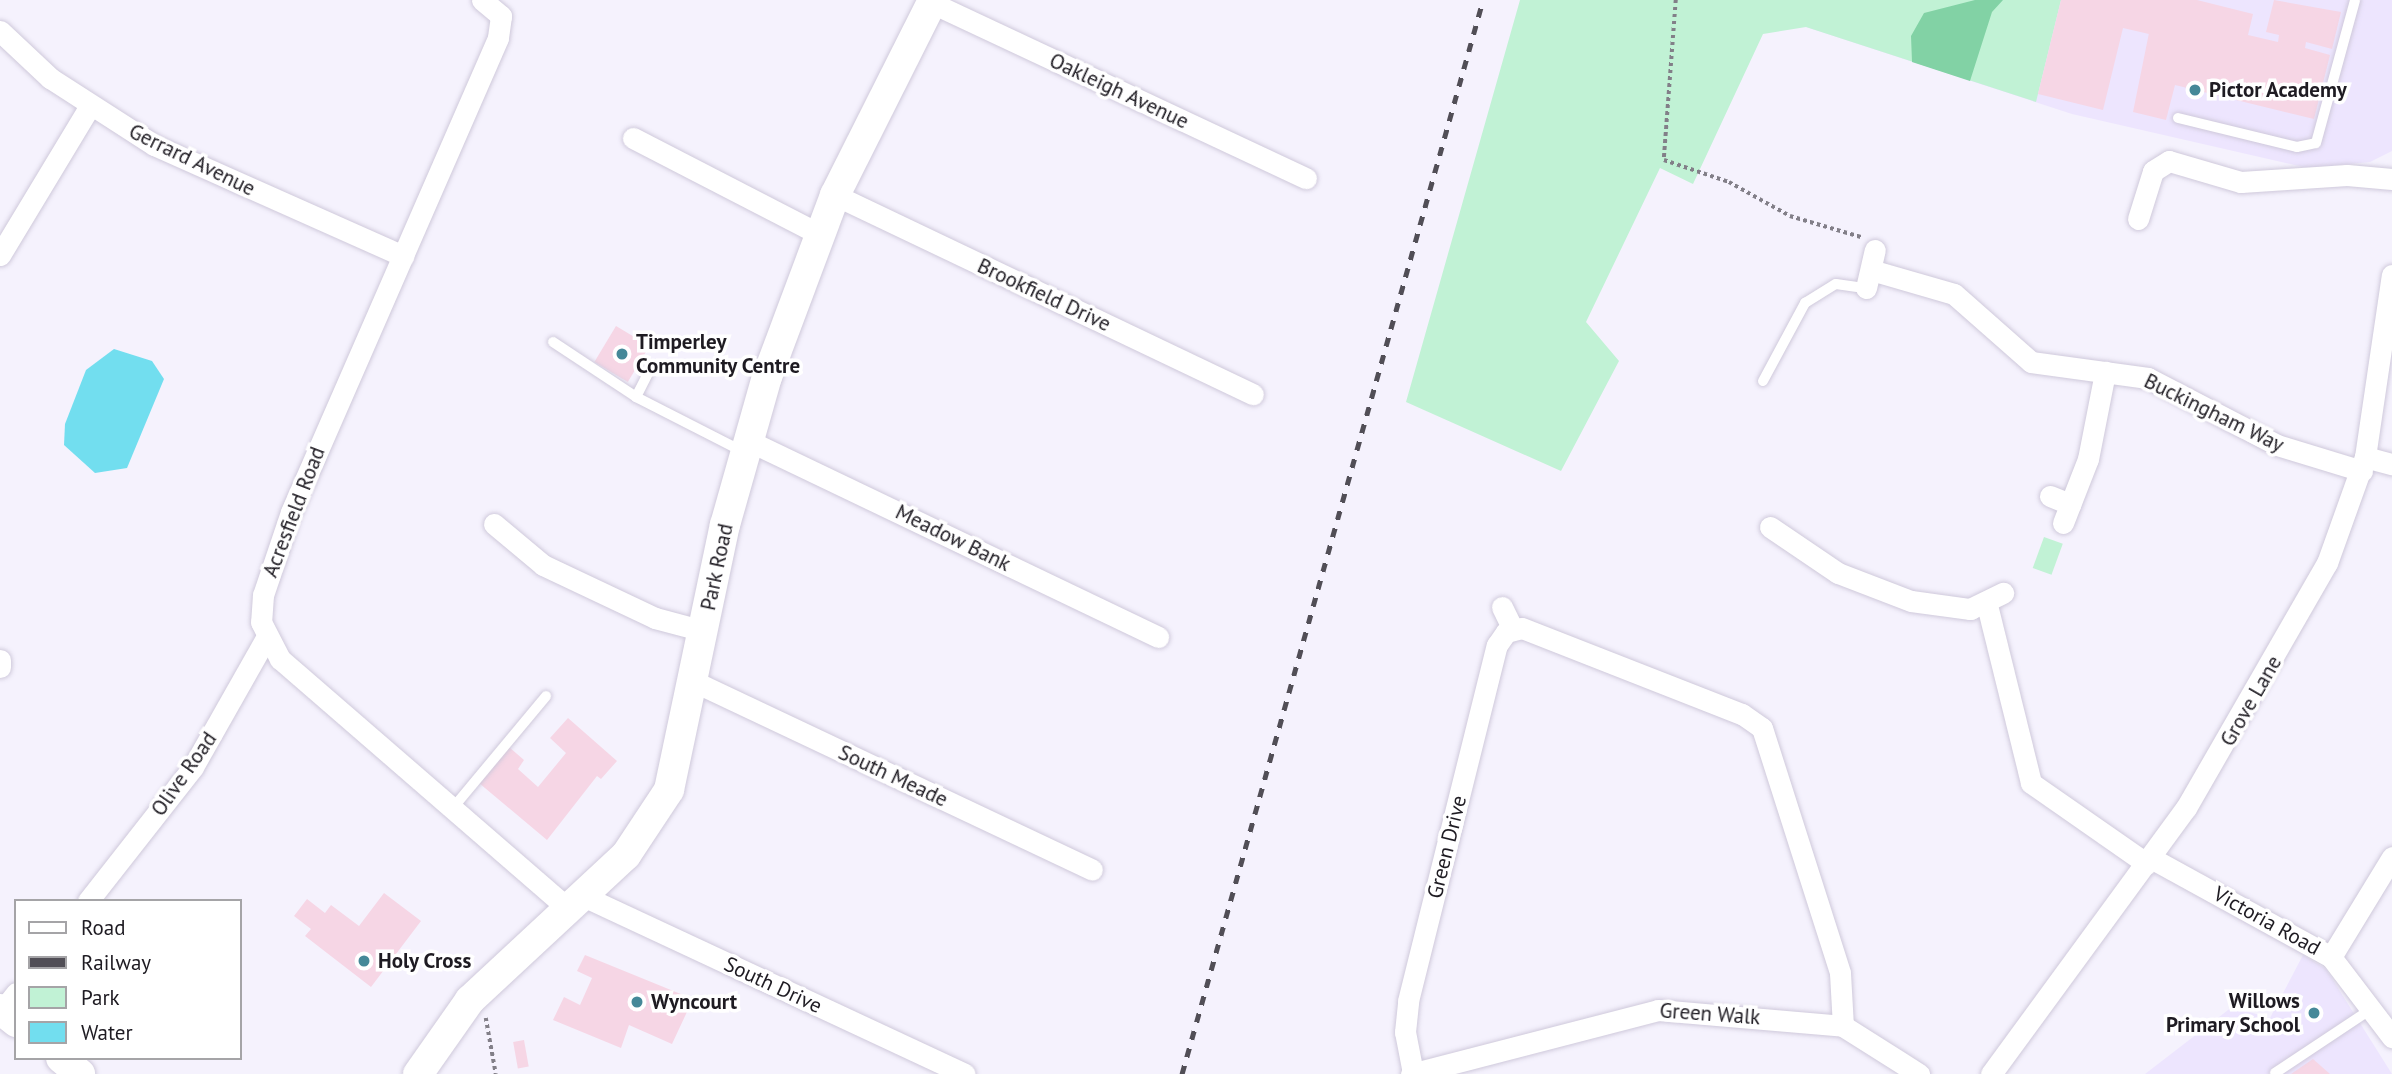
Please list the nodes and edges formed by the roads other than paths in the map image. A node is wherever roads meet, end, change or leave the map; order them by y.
1 (482, 0) edge
2 (2355, 0) edge
3 (932, 2) edge
4 (0, 31) edge
5 (90, 106) junction
6 (2178, 118) dead end
7 (633, 138) dead end
8 (1306, 178) dead end
9 (2392, 179) edge
10 (835, 195) junction
11 (2146, 208) dead end
12 (819, 234) junction
13 (0, 255) edge
14 (403, 256) junction
15 (1870, 269) joint
16 (2392, 275) edge
17 (553, 342) dead end
18 (650, 370) dead end
19 (2105, 372) junction
20 (1763, 381) dead end
21 (1253, 394) dead end
22 (636, 397) junction
23 (746, 446) junction
24 (2364, 464) junction
25 (2392, 464) edge
26 (2050, 496) dead end
27 (502, 520) dead end
28 (1770, 527) dead end
29 (1502, 607) dead end
30 (1513, 629) junction
31 (704, 631) junction
32 (1158, 636) dead end
33 (266, 638) junction
34 (0, 660) edge
35 (0, 667) edge
36 (695, 682) junction
37 (546, 696) dead end
38 (452, 809) junction
39 (2392, 857) edge
40 (2149, 861) junction
41 (1092, 870) dead end
42 (90, 899) edge
43 (576, 903) junction
44 (2331, 957) junction
45 (2373, 1008) junction
46 (1843, 1026) junction
47 (2392, 1037) edge
48 (63, 1060) edge
49 (1412, 1073) edge
50 (2275, 1073) edge
51 (80, 1074) edge
52 (418, 1074) edge
53 (964, 1074) edge
54 (1919, 1074) edge
55 (1991, 1074) edge

1 - 14 street, Acresfield Road
2 - 6 lane
3 - 8 street, Oakleigh Avenue
3 - 10 main road, Park Road
4 - 5 street, Gerrard Avenue
5 - 13 street
5 - 14 street, Gerrard Avenue
7 - 12 street
9 - 11 street
10 - 12 main road, Park Road
10 - 21 street, Brookfield Drive
12 - 23 main road, Park Road
14 - 33 street, Acresfield Road
15 - 19 street, Buckingham Way
15 - 20 lane
16 - 24 street, Grove Lane
17 - 22 lane
18 - 22 lane
19 - 24 street, Buckingham Way
19 - 26 street
22 - 23 lane
23 - 31 main road, Park Road
23 - 32 street, Meadow Bank
24 - 25 street, Buckingham Way
24 - 40 street, Grove Lane
27 - 31 street
28 - 40 street, Victoria Road
29 - 30 street
30 - 46 street
30 - 49 street, Green Drive
31 - 36 main road, Park Road
33 - 38 street
33 - 42 street, Olive Road
34 - 35 street
36 - 41 street, South Meade
36 - 43 main road, Park Road
37 - 38 lane
38 - 43 street
39 - 44 street
40 - 44 street, Victoria Road
40 - 55 street, Grove Lane
43 - 52 main road, Park Road
43 - 53 street, South Drive
44 - 45 street, Victoria Road
45 - 47 street, Victoria Road
45 - 50 lane
46 - 49 street, Green Walk
46 - 54 street, Green Walk
48 - 51 main road

